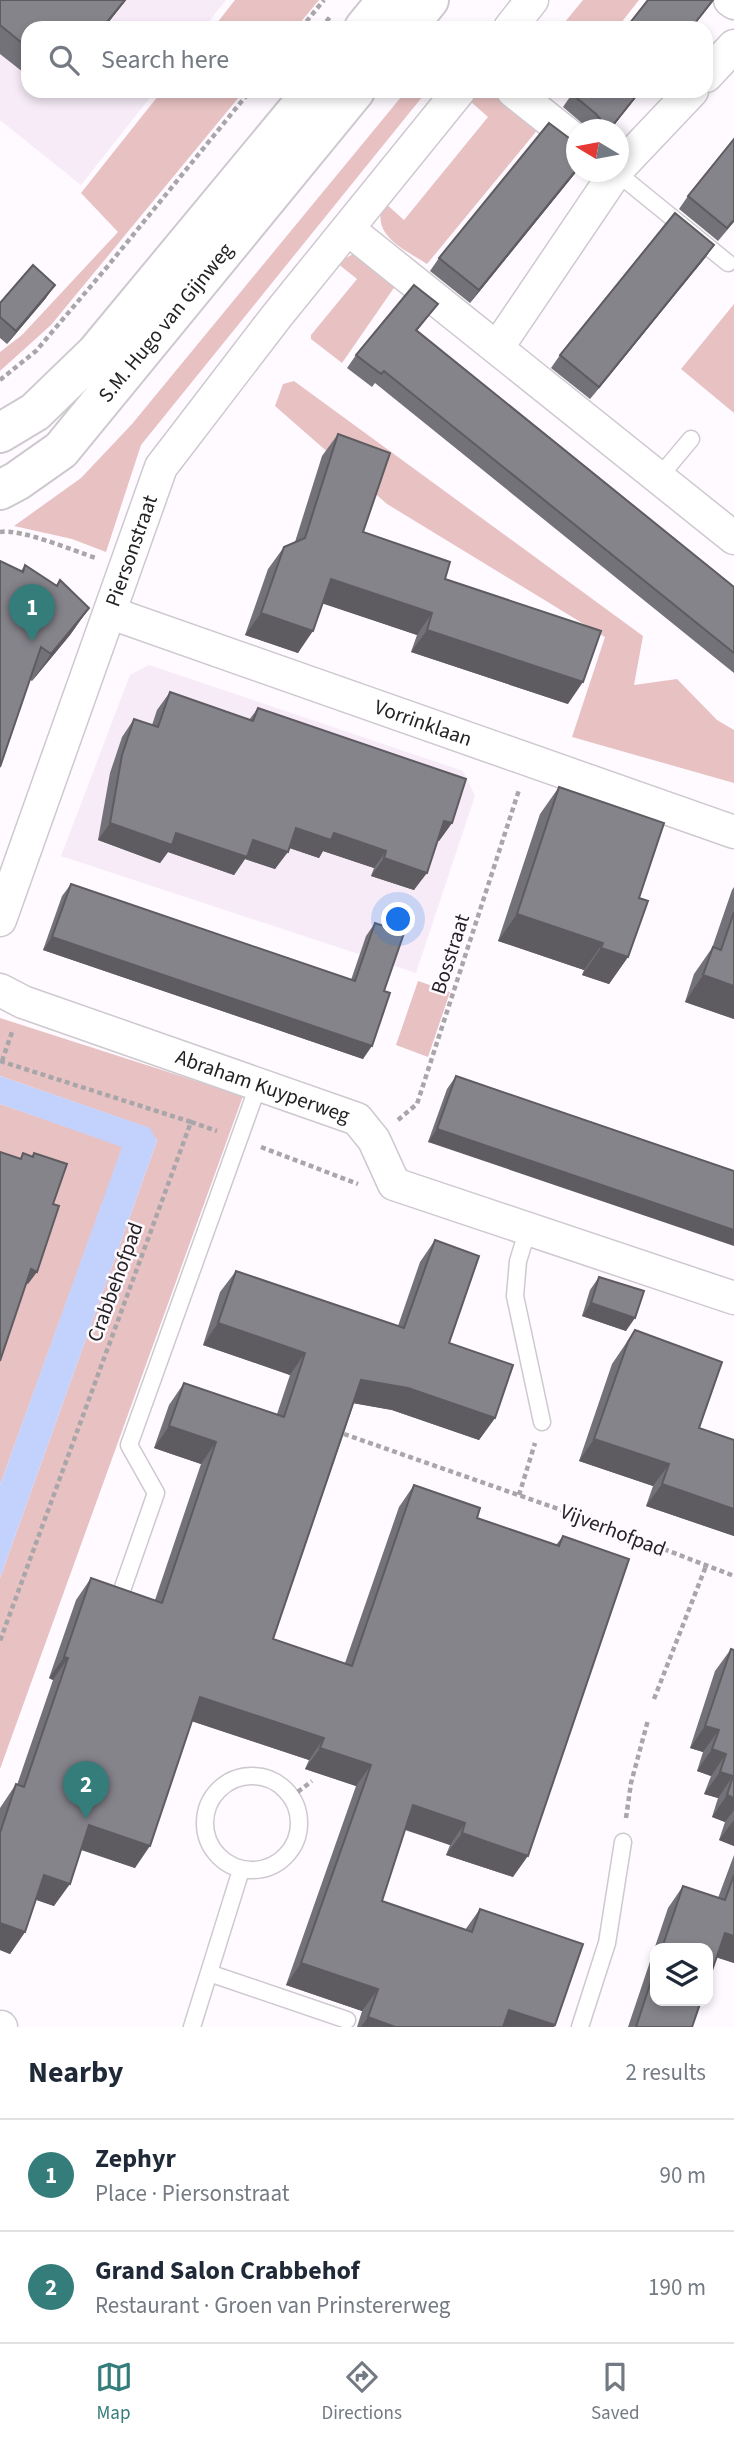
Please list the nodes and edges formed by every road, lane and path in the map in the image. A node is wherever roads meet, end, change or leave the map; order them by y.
1 (324, 0) edge
2 (387, 0) edge
3 (429, 0) edge
4 (532, 0) edge
5 (730, 0) edge
6 (734, 3) edge
7 (307, 21) edge
8 (370, 21) edge
9 (412, 21) edge
10 (516, 21) edge
11 (734, 46) edge
12 (713, 68) edge
13 (244, 98) edge
14 (342, 98) edge
15 (453, 98) edge
16 (522, 98) edge
17 (685, 98) edge
18 (307, 116) edge
19 (566, 133) edge
20 (629, 157) edge
21 (609, 182) edge
22 (629, 182) edge
23 (348, 229) junction
24 (728, 263) dead end
25 (497, 348) junction
26 (0, 380) edge
27 (0, 433) edge
28 (691, 439) dead end
29 (660, 476) junction
30 (0, 490) edge
31 (734, 538) edge
32 (111, 613) junction
33 (531, 760) junction
34 (734, 832) edge
35 (0, 920) edge
36 (1, 994) edge
37 (0, 1060) edge
38 (258, 1086) junction
39 (191, 1122) junction
40 (239, 1139) junction
41 (374, 1140) junction
42 (394, 1184) junction
43 (528, 1229) junction
44 (734, 1298) edge
45 (542, 1422) joint
46 (344, 1434) edge
47 (519, 1495) junction
48 (706, 1566) junction
49 (734, 1576) edge
50 (120, 1596) edge
51 (0, 1641) edge
52 (654, 1699) dead end
53 (648, 1720) dead end
54 (312, 1781) dead end
55 (291, 1797) junction
56 (623, 1842) joint
57 (241, 1870) junction
58 (209, 1973) junction
59 (347, 2020) dead end
60 (192, 2027) edge
61 (580, 2027) edge

1 - 7 path
2 - 8 street
3 - 9 street
4 - 10 street
5 - 6 street
11 - 12 street
13 - 26 path
14 - 18 street
15 - 23 street, Piersonstraat
16 - 19 street
17 - 20 street
18 - 27 street, S.M. Hugo van Gijnweg
18 - 30 street, S.M. Hugo van Gijnweg
21 - 25 street
22 - 24 lane
23 - 25 street
23 - 32 street, Piersonstraat
25 - 29 street
28 - 29 lane
29 - 31 street
32 - 33 street, Vorrinklaan
32 - 35 street, Piersonstraat
33 - 34 street, Vorrinklaan
33 - 41 path, Bosstraat
36 - 38 street, Abraham Kuyperweg
37 - 39 path
38 - 40 lane
38 - 41 street, Abraham Kuyperweg
39 - 40 path
39 - 51 path, Crabbehofpad
40 - 42 path
40 - 50 lane
41 - 42 street, Abraham Kuyperweg
42 - 43 street
43 - 44 street
43 - 45 lane
45 - 47 path
46 - 47 path, Vijverhofpad
47 - 48 path, Vijverhofpad
48 - 49 path, Vijverhofpad
48 - 52 path
53 - 56 path
54 - 55 path
55 - 57 lane
55 - 57 lane
56 - 61 lane
57 - 58 lane
58 - 59 lane
58 - 60 lane

